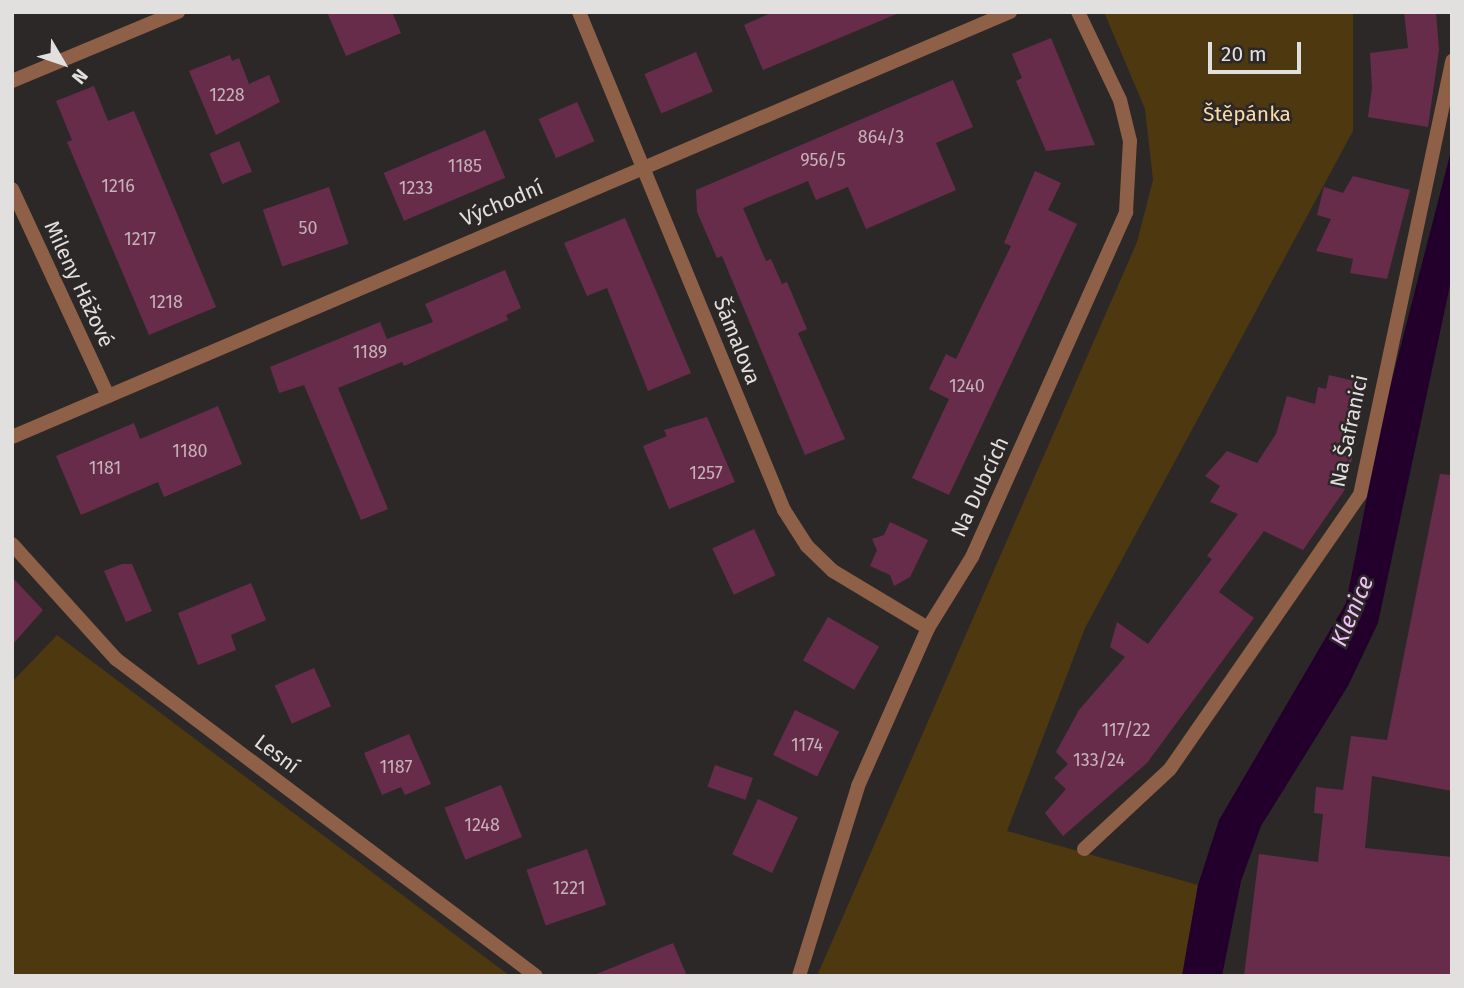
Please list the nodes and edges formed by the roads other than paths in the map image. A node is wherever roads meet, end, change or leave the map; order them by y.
1 (178, 12) edge
2 (579, 12) edge
3 (1010, 12) edge
4 (1078, 12) edge
5 (1452, 61) edge
6 (12, 81) edge
7 (643, 165) junction
8 (12, 190) edge
9 (108, 396) junction
10 (12, 437) edge
11 (12, 544) edge
12 (928, 628) junction
13 (1084, 849) dead end
14 (536, 976) edge
15 (799, 976) edge

1 - 6 street
2 - 7 street, Šámalova
3 - 7 street, Východní
4 - 12 street, Na Dubcích
5 - 13 street, Na Šafranici
7 - 9 street, Východní
7 - 12 street, Šámalova
8 - 9 street, Mileny Hážové
9 - 10 street, Východní
11 - 14 street, Lesní
12 - 15 street, Na Dubcích

